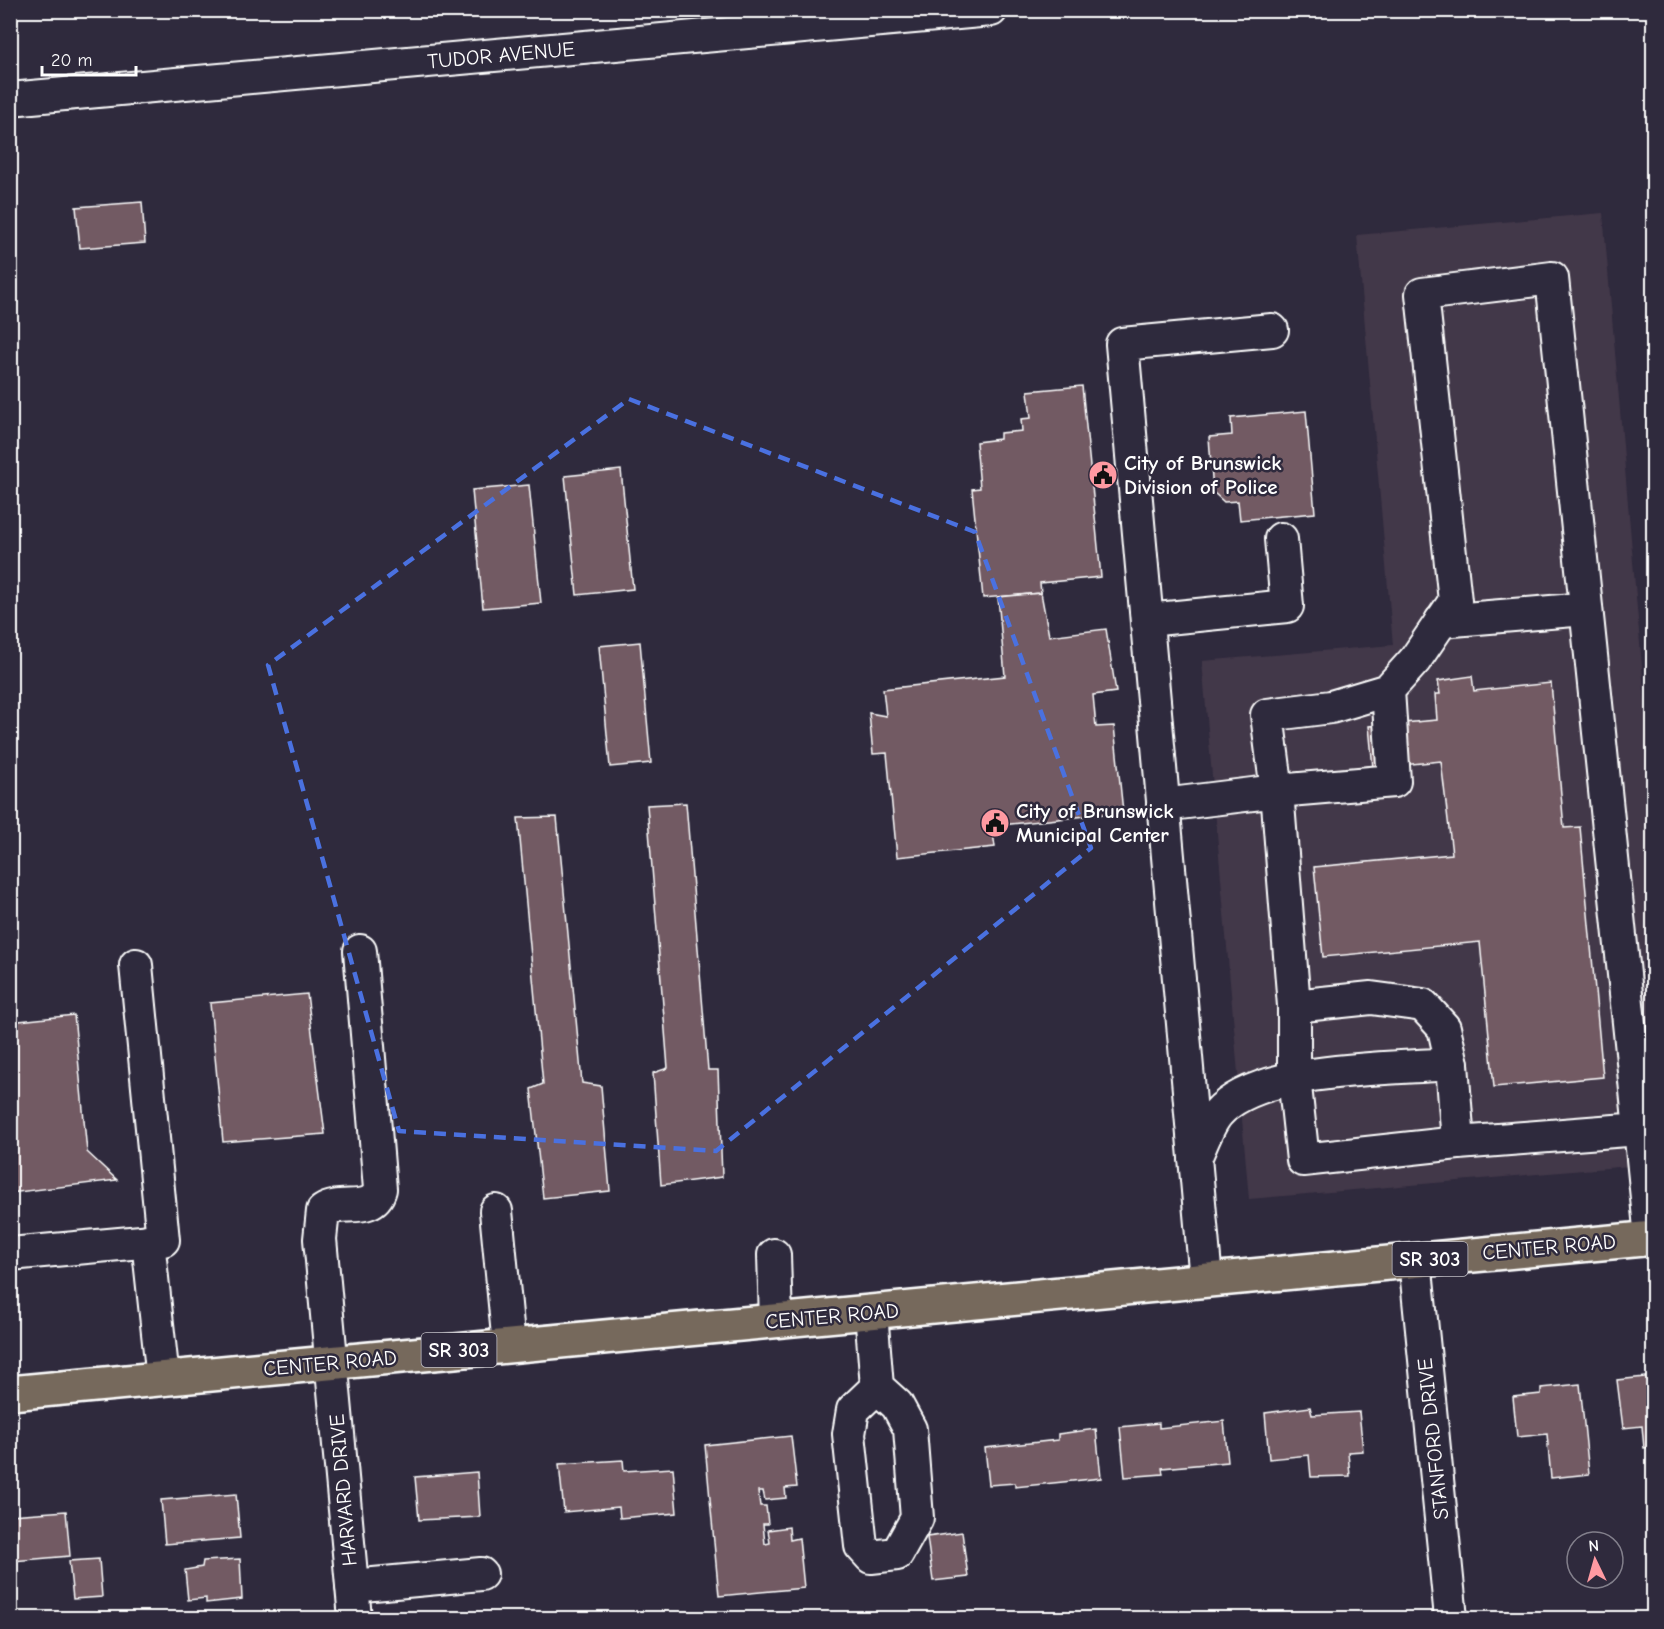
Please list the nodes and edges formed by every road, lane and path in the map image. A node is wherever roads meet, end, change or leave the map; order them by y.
1 (991, 10) edge
2 (10, 99) edge
3 (1272, 330) dead end
4 (1281, 539) dead end
5 (1586, 609) junction
6 (1147, 620) junction
7 (1441, 621) junction
8 (1388, 690) junction
9 (1277, 790) junction
10 (1163, 805) junction
11 (360, 951) dead end
12 (136, 964) dead end
13 (1294, 1006) junction
14 (1452, 1064) junction
15 (1294, 1077) junction
16 (1640, 1129) junction
17 (1458, 1143) junction
18 (1195, 1158) junction
19 (496, 1211) dead end
20 (1652, 1238) edge
21 (148, 1241) junction
22 (10, 1254) edge
23 (774, 1255) dead end
24 (1415, 1260) junction
25 (1206, 1280) junction
26 (871, 1312) junction
27 (776, 1321) junction
28 (509, 1346) junction
29 (332, 1362) junction
30 (163, 1379) junction
31 (877, 1387) junction
32 (10, 1393) edge
33 (481, 1574) dead end
34 (352, 1586) junction
35 (355, 1618) edge
36 (1451, 1618) edge

1 - 2 street, TUDOR AVENUE
3 - 6 street
4 - 6 street
5 - 7 street
5 - 7 street
5 - 16 street
6 - 10 street
7 - 8 street
8 - 9 street
8 - 9 street
9 - 10 street
9 - 13 street
10 - 18 street
11 - 29 street, HARVARD DRIVE
12 - 21 street
13 - 14 street
13 - 15 street
14 - 15 street
14 - 17 street
15 - 17 street
15 - 18 street
16 - 17 street
16 - 20 street
18 - 25 street
19 - 28 street
20 - 24 main road, CENTER ROAD / SR 303
21 - 22 street
21 - 30 street
23 - 27 street
24 - 25 main road, CENTER ROAD / SR 303
24 - 36 street, STANFORD DRIVE
25 - 26 main road, CENTER ROAD / SR 303
26 - 27 main road, CENTER ROAD / SR 303
26 - 31 street
27 - 28 main road, CENTER ROAD / SR 303
28 - 29 main road, CENTER ROAD / SR 303
29 - 30 main road, CENTER ROAD / SR 303
29 - 34 street, HARVARD DRIVE
30 - 32 main road, CENTER ROAD / SR 303
31 - 31 street
33 - 34 street
34 - 35 street, HARVARD DRIVE

